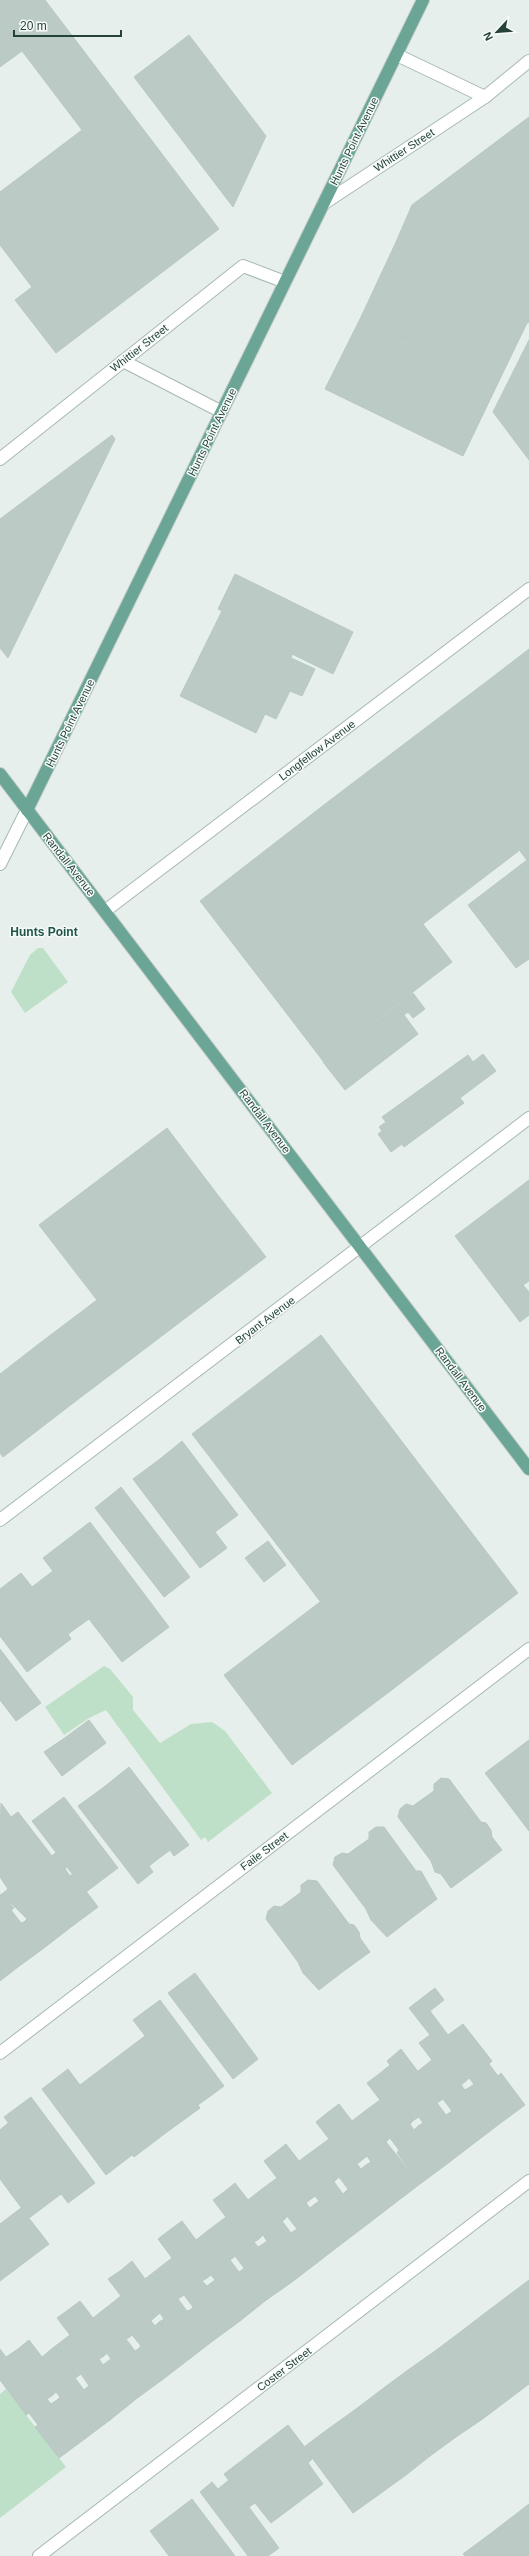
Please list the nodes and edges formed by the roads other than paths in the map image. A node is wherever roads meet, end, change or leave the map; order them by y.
1 (424, 0) edge
2 (397, 54) junction
3 (529, 61) edge
4 (485, 97) junction
5 (323, 204) junction
6 (285, 282) junction
7 (124, 361) junction
8 (222, 412) junction
9 (0, 459) edge
10 (529, 589) edge
11 (0, 774) edge
12 (27, 810) junction
13 (0, 864) edge
14 (105, 911) junction
15 (529, 1118) edge
16 (361, 1247) junction
17 (529, 1469) edge
18 (0, 1520) edge
19 (529, 1649) edge
20 (0, 2053) edge
21 (529, 2181) edge
22 (39, 2556) edge

1 - 2 main road, Hunts Point Avenue
2 - 4 street
2 - 5 main road, Hunts Point Avenue
3 - 4 street, Whittier Street
4 - 5 street, Whittier Street
5 - 6 main road, Hunts Point Avenue
6 - 7 street, Whittier Street
6 - 8 main road, Hunts Point Avenue
7 - 8 street
7 - 9 street, Whittier Street
8 - 12 main road, Hunts Point Avenue
10 - 14 street, Longfellow Avenue
11 - 12 main road, Randall Avenue
12 - 13 street, Hunts Point Avenue
12 - 14 main road, Randall Avenue
14 - 16 main road, Randall Avenue
15 - 16 street, Bryant Avenue
16 - 17 main road, Randall Avenue
16 - 18 street, Bryant Avenue
19 - 20 street, Faile Street
21 - 22 street, Coster Street

